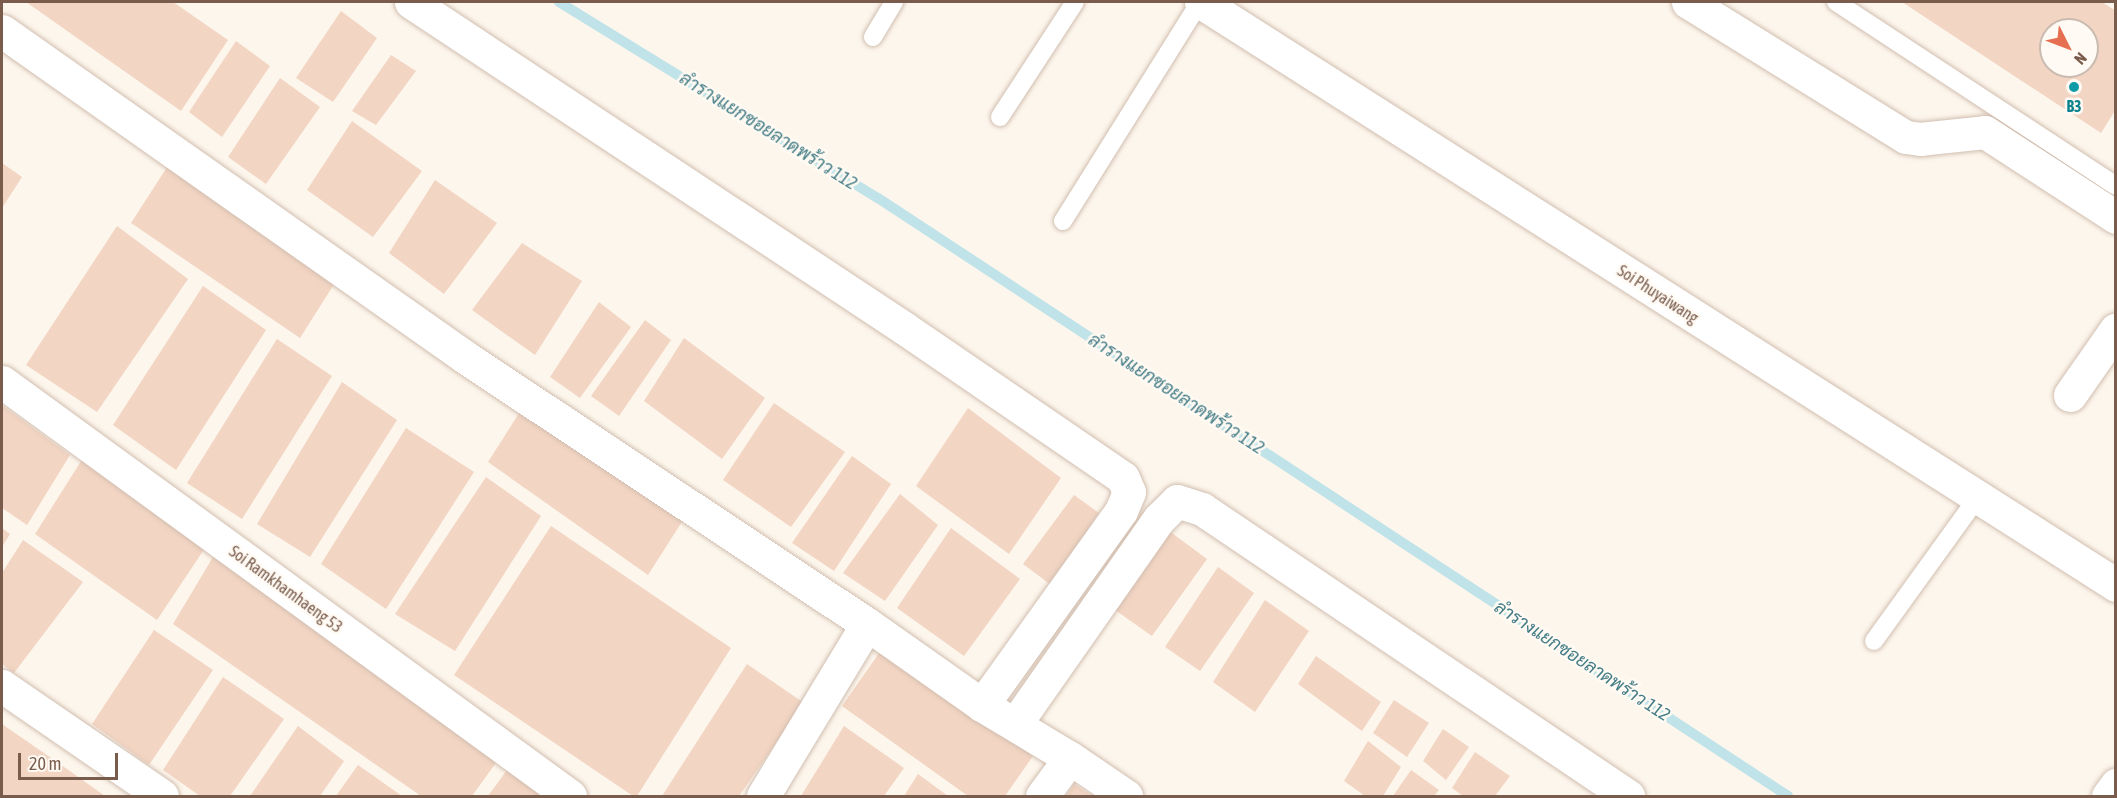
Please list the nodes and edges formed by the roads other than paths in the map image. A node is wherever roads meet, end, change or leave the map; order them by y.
1 (411, 2) edge
2 (894, 2) edge
3 (1075, 2) edge
4 (1200, 2) edge
5 (1688, 2) edge
6 (1836, 2) edge
7 (2, 31) edge
8 (873, 37) dead end
9 (1000, 117) dead end
10 (2115, 186) edge
11 (2115, 218) edge
12 (1063, 221) dead end
13 (2115, 329) edge
14 (2, 382) edge
15 (2070, 394) dead end
16 (1977, 498) junction
17 (2115, 585) edge
18 (867, 624) junction
19 (1874, 641) dead end
20 (2, 686) edge
21 (982, 705) junction
22 (1016, 723) junction
23 (1070, 758) junction
24 (2115, 785) edge
25 (162, 796) edge
26 (570, 796) edge
27 (763, 796) edge
28 (1042, 796) edge
29 (1126, 796) edge
30 (1628, 796) edge
31 (2108, 796) edge

1 - 21 street
2 - 8 lane
3 - 9 lane
4 - 12 lane
4 - 16 street, Soi Phuyaiwang
5 - 11 street
6 - 10 lane
7 - 18 street
13 - 15 street
14 - 26 street, Soi Ramkhamhaeng 53
16 - 17 street, Soi Phuyaiwang
16 - 19 lane
18 - 21 street
18 - 27 street
20 - 25 street
21 - 22 street
22 - 23 street
22 - 30 street
23 - 28 street
23 - 29 street
24 - 31 street

